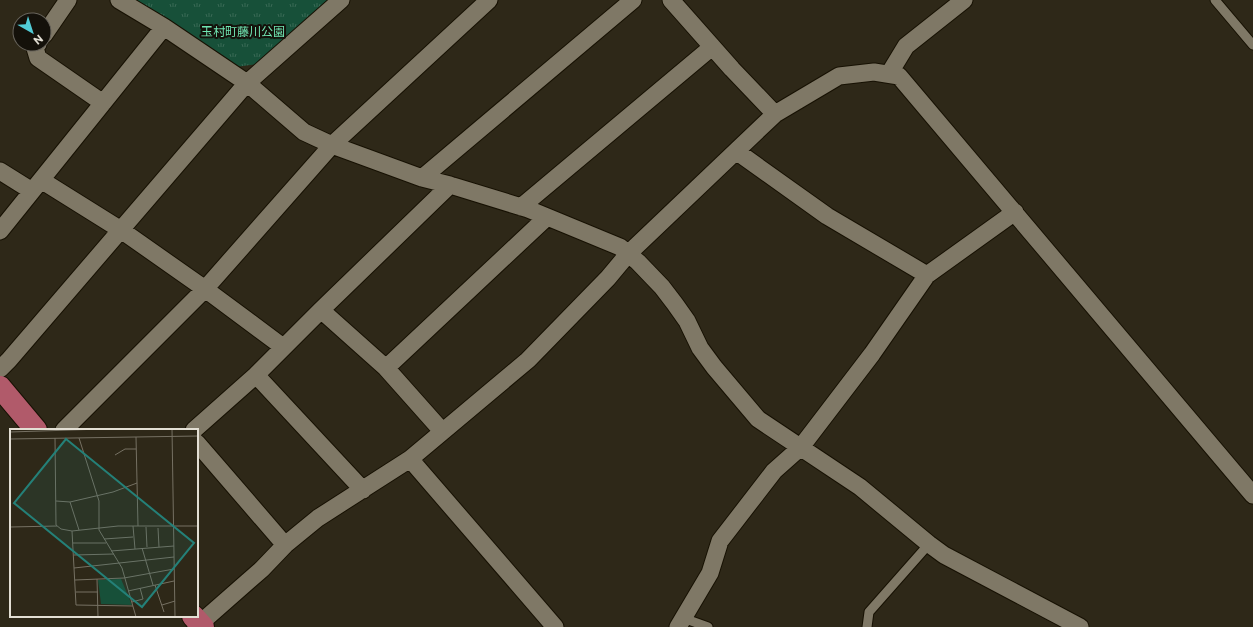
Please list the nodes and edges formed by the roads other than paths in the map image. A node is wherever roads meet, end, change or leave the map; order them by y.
1 (68, 0) edge
2 (119, 0) edge
3 (341, 0) edge
4 (489, 0) edge
5 (633, 0) edge
6 (671, 0) edge
7 (964, 0) edge
8 (1215, 0) edge
9 (52, 23) edge
10 (164, 27) junction
11 (1253, 45) edge
12 (712, 47) junction
13 (36, 52) edge
14 (889, 74) junction
15 (248, 83) junction
16 (103, 103) junction
17 (775, 114) junction
18 (332, 145) junction
19 (736, 151) junction
20 (0, 171) edge
21 (422, 178) junction
22 (450, 185) junction
23 (37, 186) junction
24 (521, 207) junction
25 (1015, 212) junction
26 (547, 217) junction
27 (121, 230) junction
28 (0, 231) edge
29 (628, 254) junction
30 (927, 276) junction
31 (205, 289) junction
32 (321, 310) junction
33 (283, 347) junction
34 (386, 368) junction
35 (0, 369) edge
36 (256, 375) junction
37 (0, 387) edge
38 (35, 429) edge
39 (65, 429) edge
40 (195, 429) edge
41 (442, 431) junction
42 (198, 444) edge
43 (801, 447) junction
44 (410, 459) junction
45 (363, 490) junction
46 (1253, 495) edge
47 (929, 544) junction
48 (285, 545) junction
49 (681, 623) edge
50 (198, 624) edge
51 (555, 627) edge
52 (708, 627) edge
53 (867, 627) edge
54 (1080, 627) edge

1 - 9 street
2 - 10 street
3 - 15 street
4 - 18 street
5 - 21 street
6 - 12 street
7 - 14 street
8 - 11 lane
10 - 15 street
10 - 16 street
12 - 17 street
12 - 24 street
13 - 16 street
14 - 17 street
14 - 25 street
15 - 18 street
15 - 27 street
16 - 23 street
17 - 19 street
18 - 21 street
18 - 31 street
19 - 29 street
19 - 30 street
20 - 23 street
21 - 22 street
22 - 24 street
22 - 32 street
23 - 27 street
23 - 28 street
24 - 26 street
25 - 30 street
25 - 46 street
26 - 29 street
26 - 34 street
27 - 31 street
27 - 35 street
29 - 41 street
29 - 43 street
30 - 43 street
31 - 33 street
31 - 39 street
32 - 33 street
32 - 34 street
33 - 36 street
34 - 41 street
36 - 40 street
36 - 45 street
37 - 38 main road
41 - 44 street
42 - 48 street
43 - 47 street
43 - 49 street
44 - 45 street
44 - 51 street
45 - 48 street
47 - 53 lane
47 - 54 street
48 - 50 street
49 - 52 lane

